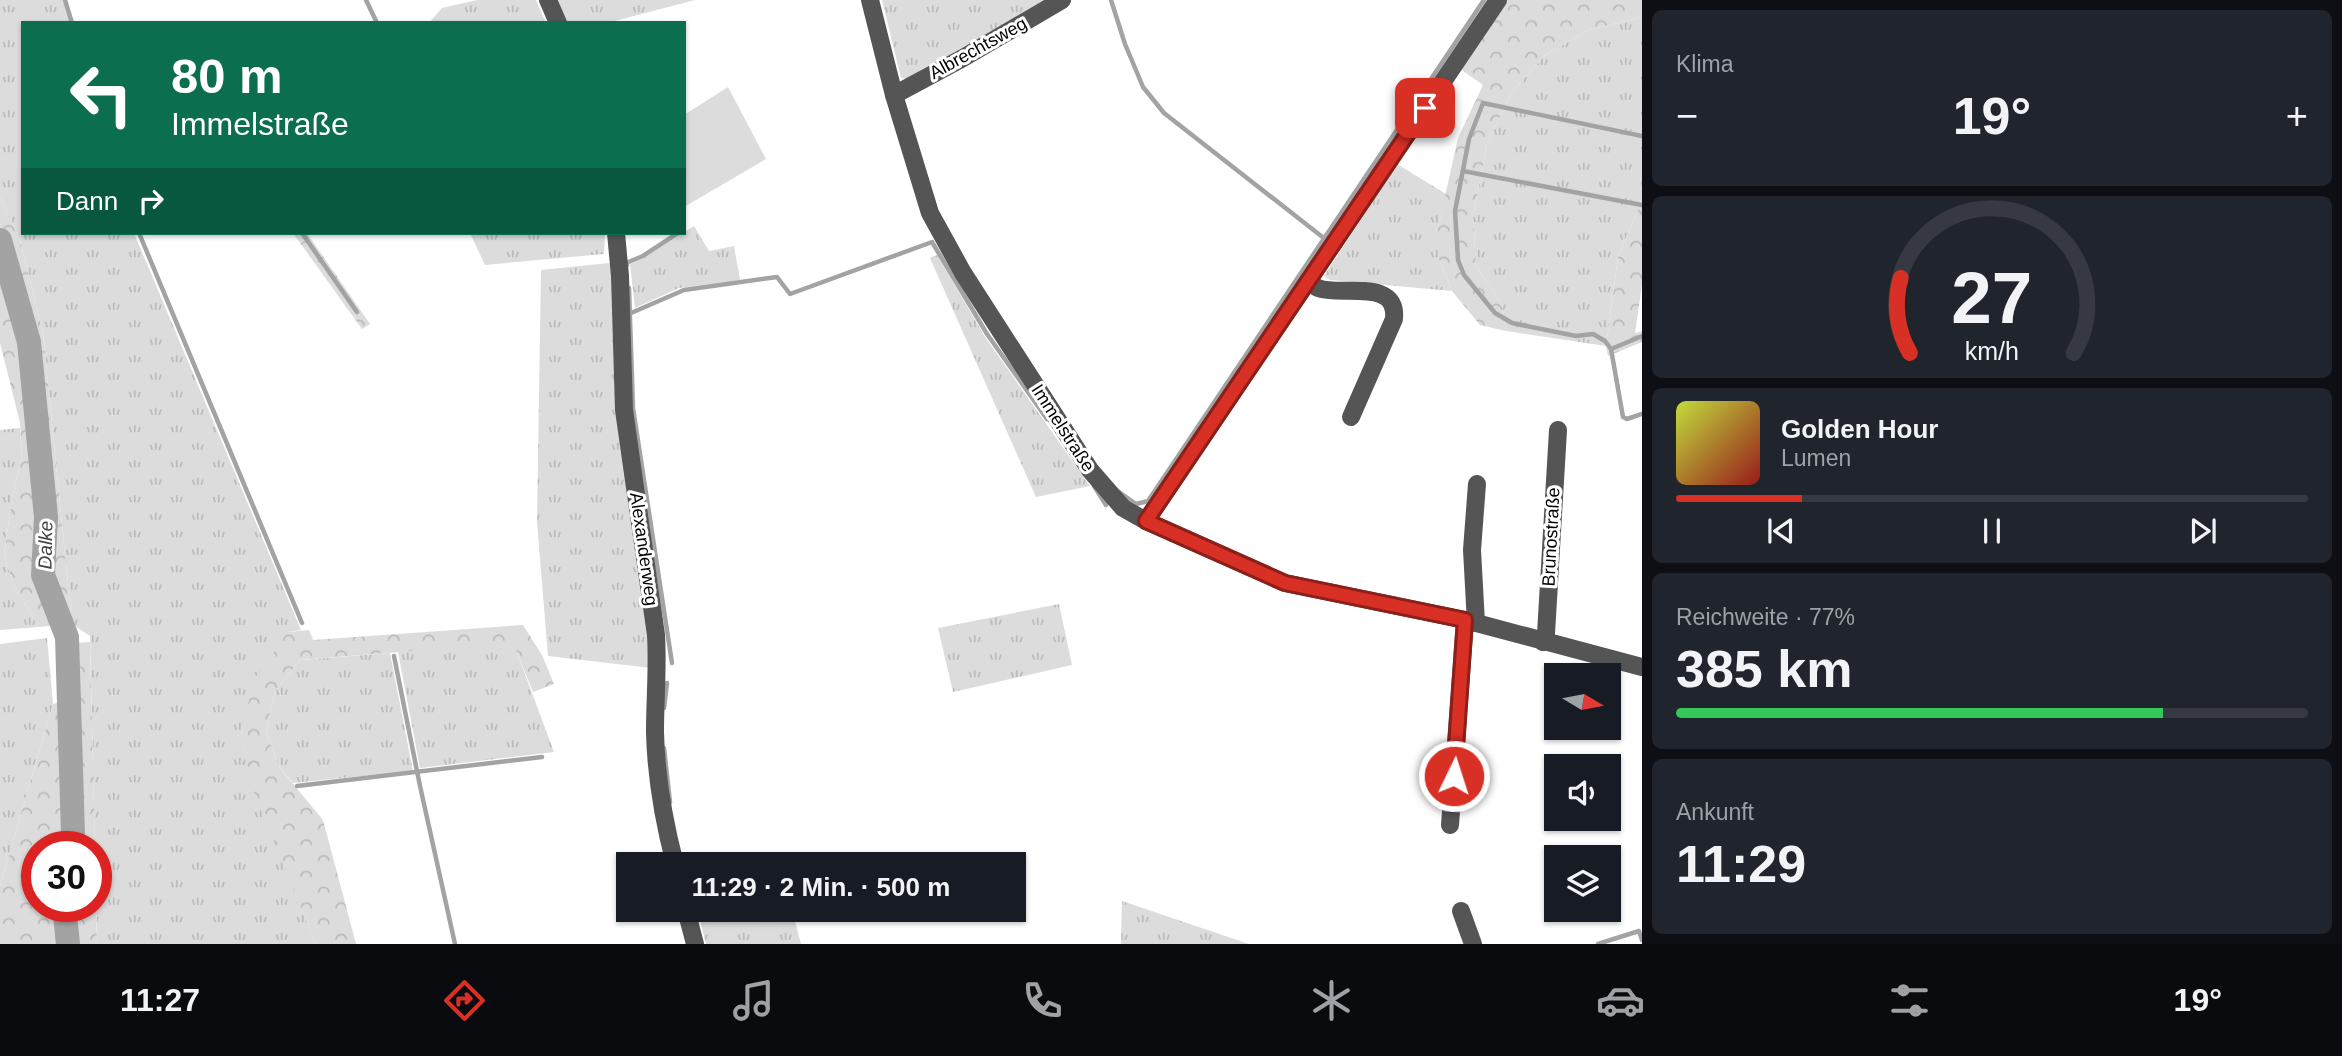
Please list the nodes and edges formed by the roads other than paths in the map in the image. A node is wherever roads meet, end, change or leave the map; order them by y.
1 (548, 0) edge
2 (870, 0) edge
3 (1062, 0) edge
4 (1498, 0) edge
5 (557, 21) edge
6 (894, 95) junction
7 (617, 235) edge
8 (1308, 281) junction
9 (1350, 417) dead end
10 (1558, 430) dead end
11 (1477, 484) dead end
12 (1146, 521) junction
13 (1470, 622) junction
14 (1543, 642) junction
15 (1642, 667) edge
16 (1450, 825) dead end
17 (672, 852) edge
18 (1461, 911) dead end
19 (689, 922) edge
20 (695, 944) edge
21 (1473, 944) edge

1 - 5 street
2 - 6 street, Immelstraße
3 - 6 street, Albrechtsweg
4 - 8 street
6 - 12 street, Immelstraße
7 - 17 street, Alexanderweg
8 - 9 street
8 - 12 street
10 - 14 street, Brunostraße
11 - 13 street
12 - 13 street, Immelstraße
13 - 14 street, Immelstraße
13 - 16 street
14 - 15 street, Immelstraße
18 - 21 street
19 - 20 street

